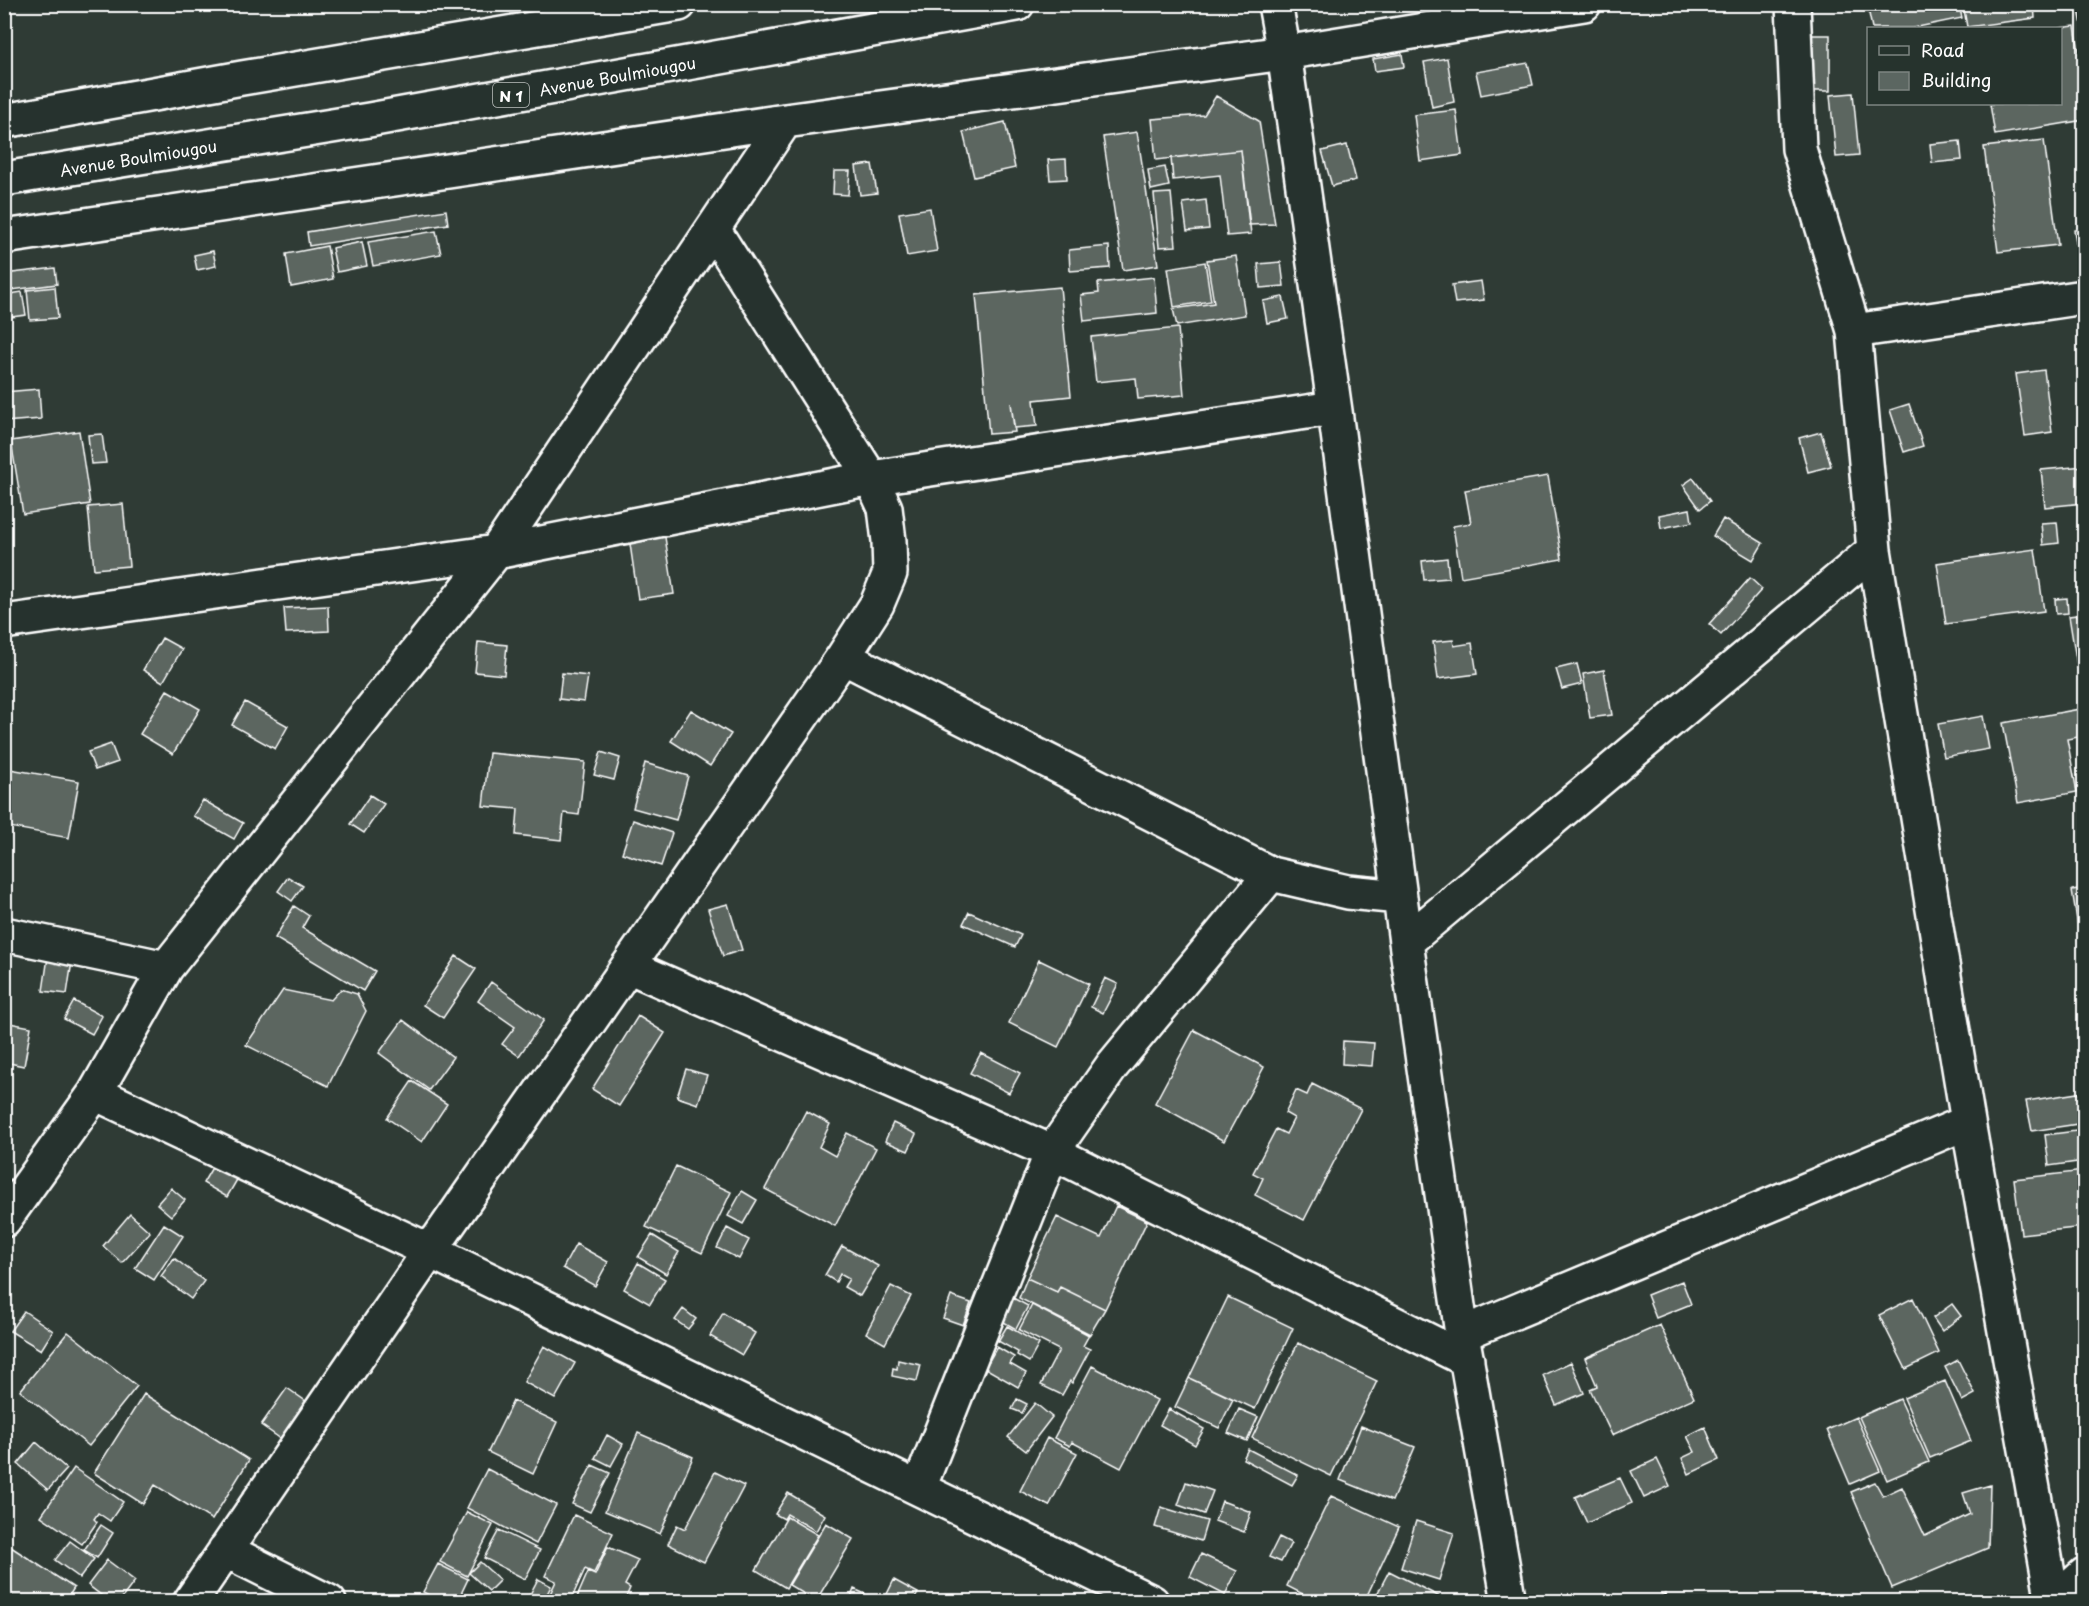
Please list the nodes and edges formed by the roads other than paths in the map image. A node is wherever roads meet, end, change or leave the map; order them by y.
1 (679, 4) edge
2 (1017, 4) edge
3 (1275, 4) edge
4 (1584, 4) edge
5 (1793, 4) edge
6 (1284, 53) junction
7 (4, 121) edge
8 (785, 122) junction
9 (4, 178) edge
10 (712, 229) junction
11 (4, 237) edge
12 (2085, 297) edge
13 (1854, 331) junction
14 (1333, 408) junction
15 (871, 478) junction
16 (1874, 550) junction
17 (496, 552) junction
18 (4, 622) edge
19 (843, 657) junction
20 (1271, 874) junction
21 (1400, 897) junction
22 (4, 934) edge
23 (1406, 942) junction
24 (628, 966) junction
25 (166, 968) junction
26 (95, 1093) junction
27 (1968, 1122) junction
28 (1053, 1152) junction
29 (4, 1220) edge
30 (430, 1251) junction
31 (1464, 1347) junction
32 (919, 1488) junction
33 (225, 1550) junction
34 (2085, 1575) edge
35 (190, 1602) edge
36 (329, 1602) edge
37 (1152, 1602) edge
38 (1509, 1602) edge
39 (2054, 1602) edge

1 - 7 main road
2 - 9 main road, Avenue Boulmiougou / N 1
3 - 6 main road
4 - 6 main road
5 - 13 main road
6 - 8 main road
6 - 14 main road
8 - 10 main road
8 - 11 main road
10 - 15 main road
10 - 17 main road
12 - 13 main road
13 - 16 main road
14 - 15 main road
14 - 21 main road
15 - 17 main road
15 - 19 main road
16 - 23 main road
16 - 27 main road
17 - 18 main road
17 - 25 main road
19 - 20 main road
19 - 24 main road
20 - 21 main road
20 - 28 main road
21 - 23 main road
22 - 25 main road
23 - 31 main road
24 - 28 main road
24 - 30 main road
25 - 26 main road
26 - 29 main road
26 - 30 main road
27 - 31 main road
27 - 39 main road
28 - 31 main road
28 - 32 main road
30 - 32 main road
30 - 33 main road
31 - 38 main road
32 - 37 main road
33 - 35 main road
33 - 36 main road
34 - 39 main road

